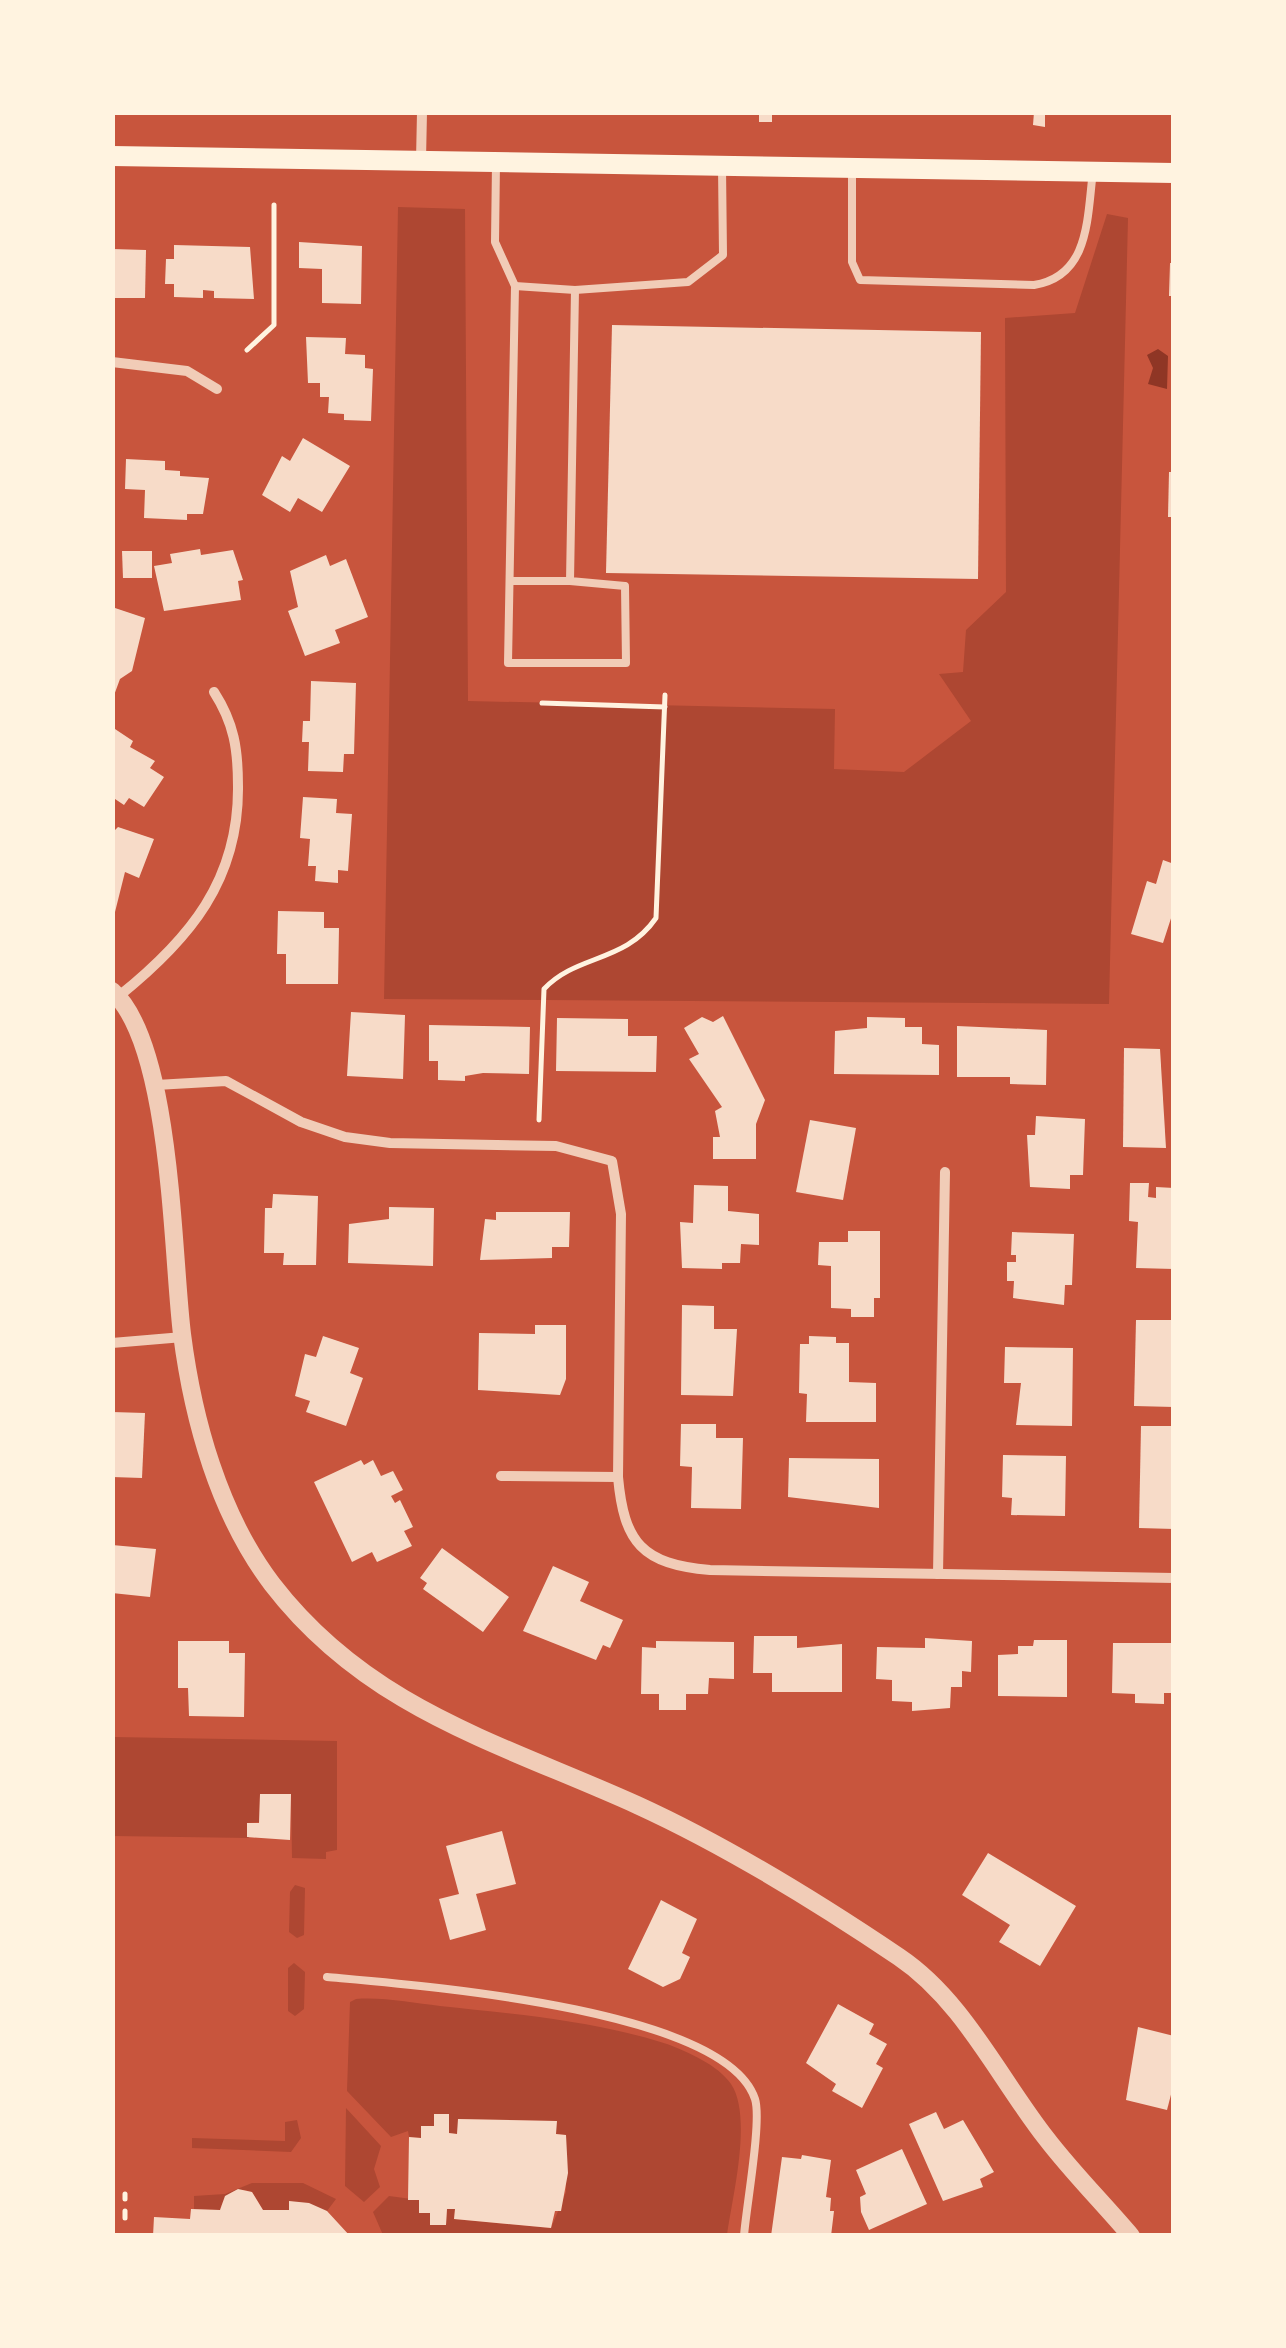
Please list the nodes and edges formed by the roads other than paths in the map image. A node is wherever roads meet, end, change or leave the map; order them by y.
1 (422, 112) edge
2 (112, 156) edge
3 (421, 160) junction
4 (496, 163) junction
5 (722, 166) junction
6 (852, 168) junction
7 (1093, 172) junction
8 (1174, 173) edge
9 (516, 286) junction
10 (575, 290) junction
11 (112, 362) edge
12 (217, 390) dead end
13 (510, 580) junction
14 (570, 581) junction
15 (214, 692) dead end
16 (116, 994) edge
17 (156, 1085) junction
18 (945, 1172) dead end
19 (182, 1337) junction
20 (112, 1343) edge
21 (501, 1476) dead end
22 (618, 1477) junction
23 (938, 1574) junction
24 (1174, 1578) edge
25 (328, 1977) dead end
26 (744, 2236) edge
27 (1131, 2236) edge

1 - 3 street
2 - 3 main road
3 - 4 main road
4 - 5 main road
4 - 9 lane
5 - 6 main road
5 - 10 lane
6 - 7 main road
6 - 7 lane
7 - 8 main road
9 - 10 lane
9 - 13 lane
10 - 14 lane
11 - 12 street
13 - 14 lane
13 - 14 lane
15 - 16 street
16 - 17 street
17 - 19 street
17 - 22 street
18 - 23 street
19 - 20 street
19 - 27 street
21 - 22 street
22 - 23 street
23 - 24 street
25 - 26 lane

